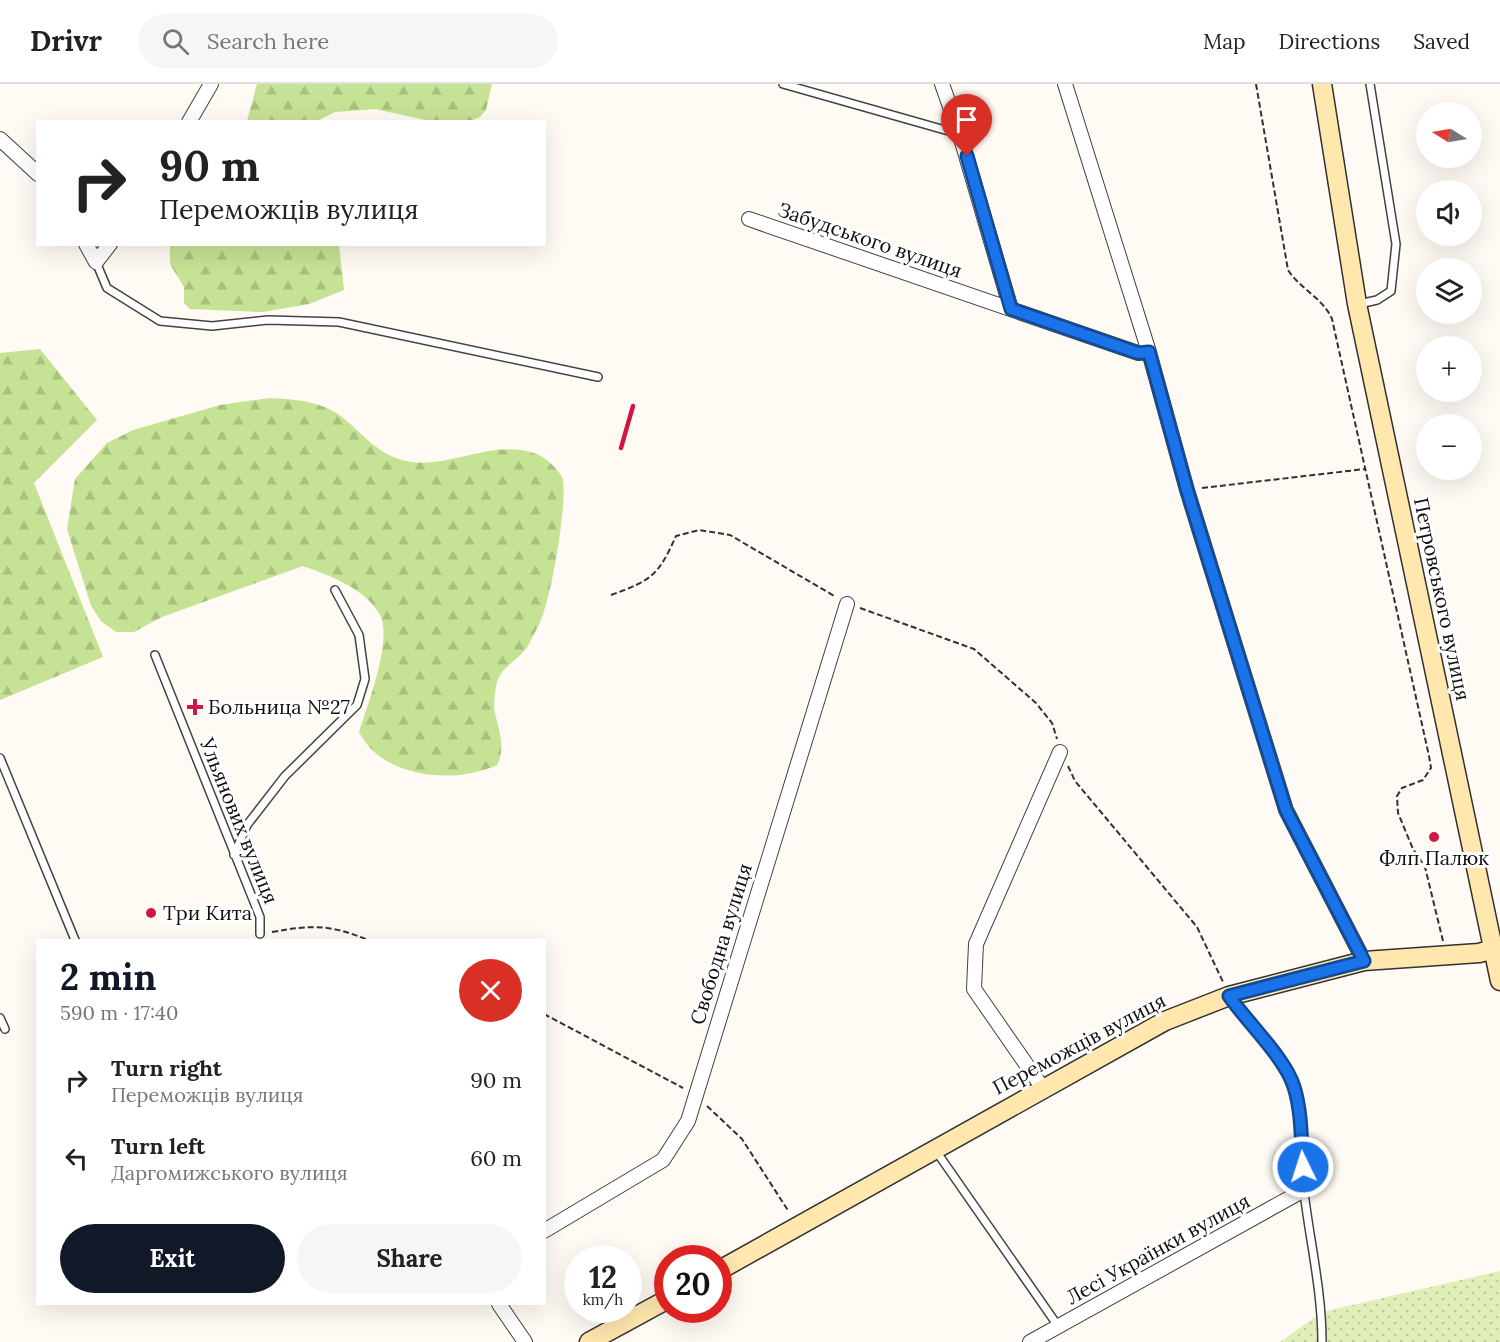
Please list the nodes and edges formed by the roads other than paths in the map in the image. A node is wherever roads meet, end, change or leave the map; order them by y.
1 (211, 84) edge
2 (783, 84) edge
3 (942, 84) edge
4 (1065, 84) edge
5 (1322, 84) edge
6 (1370, 84) edge
7 (190, 120) edge
8 (960, 135) junction
9 (0, 139) edge
10 (36, 172) edge
11 (749, 219) dead end
12 (87, 246) edge
13 (108, 246) edge
14 (96, 262) junction
15 (1357, 304) junction
16 (1011, 309) junction
17 (1149, 352) junction
18 (598, 377) dead end
19 (335, 590) dead end
20 (847, 604) dead end
21 (155, 655) dead end
22 (1060, 752) road end
23 (0, 758) edge
24 (234, 855) junction
25 (260, 934) road end
26 (75, 939) edge
27 (1494, 949) junction
28 (1364, 961) junction
29 (1500, 981) edge
30 (1229, 996) junction
31 (0, 1018) edge
32 (5, 1029) dead end
33 (1042, 1088) junction
34 (935, 1150) junction
35 (1304, 1190) junction
36 (546, 1230) edge
37 (732, 1263) edge
38 (500, 1305) edge
39 (654, 1307) edge
40 (1058, 1326) junction
41 (525, 1342) edge
42 (589, 1342) edge
43 (1030, 1342) edge
44 (1322, 1342) edge

1 - 7 street
2 - 8 lane
3 - 8 street
4 - 17 street
5 - 15 main road, Петровського вулиця
6 - 15 lane
8 - 16 street
9 - 10 street
11 - 16 street, Забудського вулиця
12 - 14 street
13 - 14 street
14 - 18 lane
15 - 27 main road, Петровського вулиця
16 - 17 street, Забудського вулиця
17 - 28 street
19 - 24 lane
20 - 36 street, Свободна вулиця
21 - 24 lane, Ульянових вулиця
22 - 33 street
23 - 26 lane
24 - 25 lane, Ульянових вулиця
27 - 28 main road, Переможців вулиця
27 - 29 main road, Петровського вулиця
28 - 30 main road, Переможців вулиця
30 - 33 main road, Переможців вулиця
30 - 35 lane
31 - 32 lane
33 - 34 main road, Переможців вулиця
34 - 37 main road, Переможців вулиця
34 - 40 lane
35 - 40 street, Лесі Українки вулиця
35 - 44 lane
38 - 41 street
39 - 42 main road
40 - 43 street, Лесі Українки вулиця

